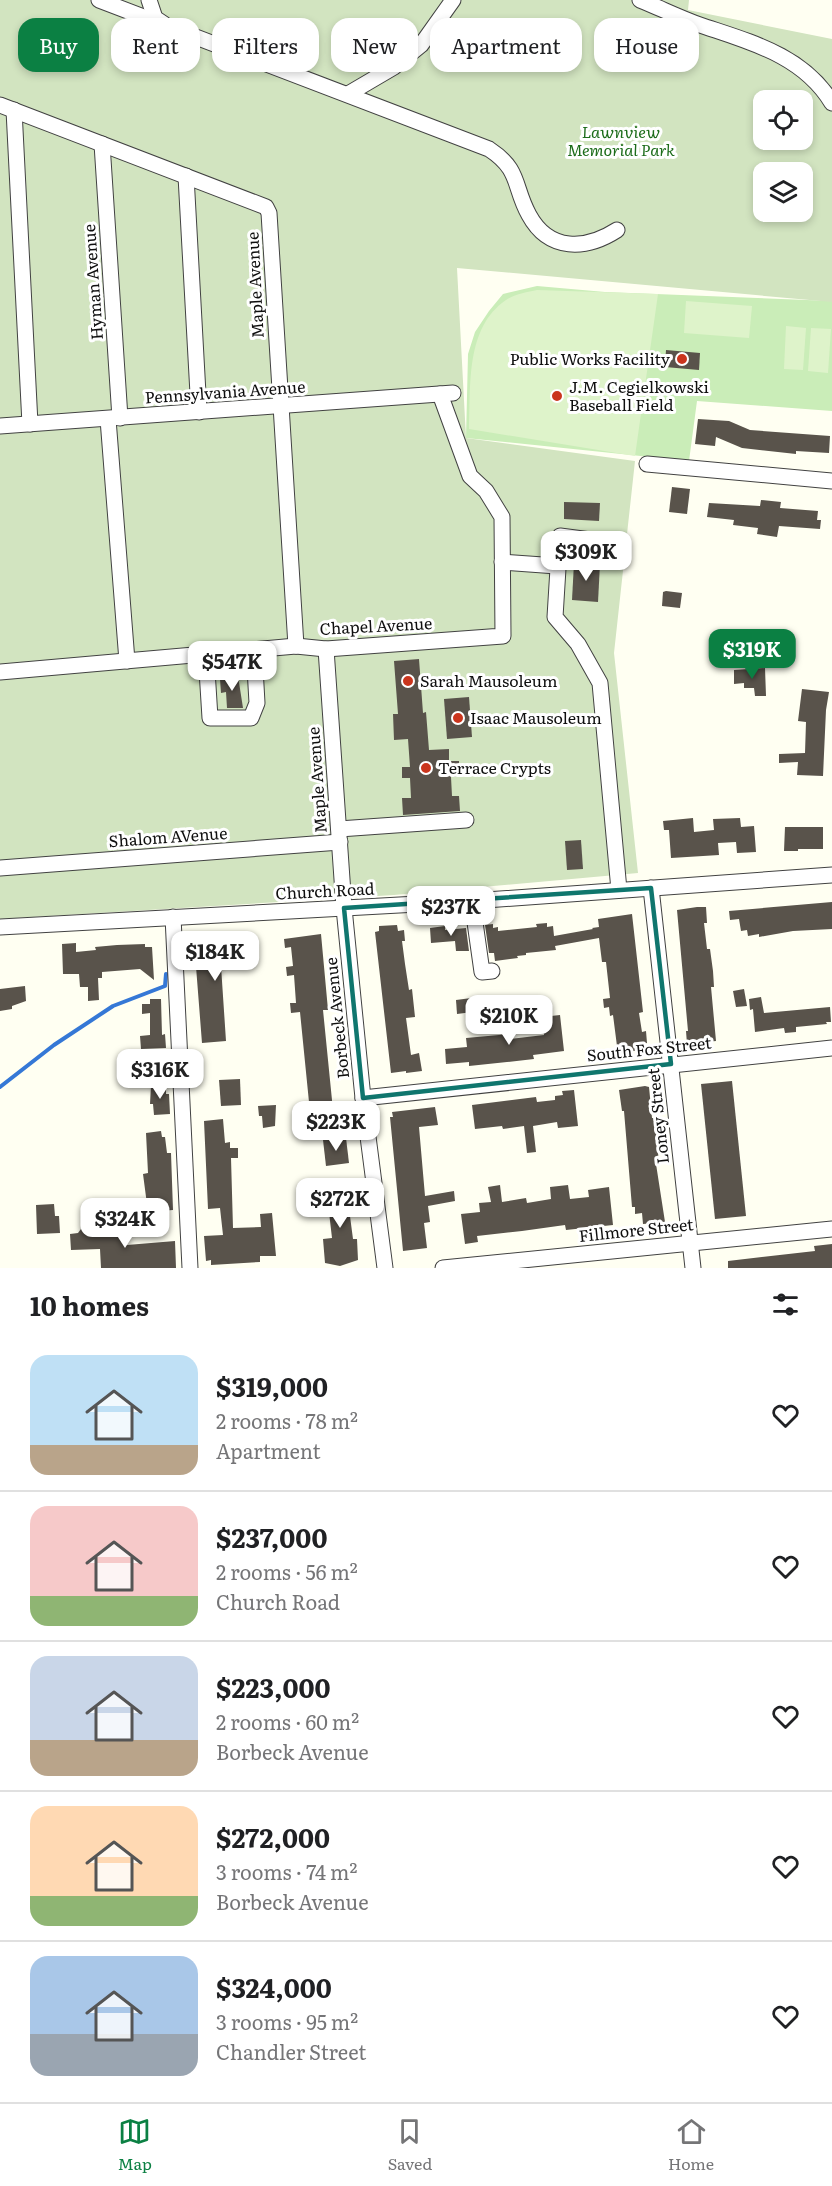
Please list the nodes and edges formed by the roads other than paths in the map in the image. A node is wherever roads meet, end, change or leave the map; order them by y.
1 (99, 0) edge
2 (140, 0) edge
3 (149, 0) edge
4 (453, 0) edge
5 (640, 0) edge
6 (112, 4) edge
7 (147, 18) edge
8 (155, 18) edge
9 (200, 38) edge
10 (348, 94) junction
11 (832, 103) edge
12 (7, 107) edge
13 (102, 144) junction
14 (186, 176) junction
15 (618, 230) dead end
16 (280, 406) junction
17 (199, 412) junction
18 (114, 418) junction
19 (30, 424) junction
20 (0, 426) edge
21 (647, 464) dead end
22 (832, 481) edge
23 (598, 541) dead end
24 (502, 562) junction
25 (557, 566) junction
26 (296, 646) junction
27 (326, 649) junction
28 (254, 650) junction
29 (206, 654) junction
30 (127, 661) junction
31 (0, 672) edge
32 (466, 820) dead end
33 (339, 836) junction
34 (0, 868) edge
35 (832, 875) edge
36 (651, 888) junction
37 (620, 890) junction
38 (471, 901) junction
39 (344, 908) junction
40 (173, 917) junction
41 (0, 927) edge
42 (492, 971) dead end
43 (832, 1048) edge
44 (670, 1064) junction
45 (363, 1098) junction
46 (832, 1228) edge
47 (690, 1242) junction
48 (190, 1268) edge
49 (384, 1268) edge
50 (443, 1268) edge
51 (693, 1268) edge

1 - 6 street
2 - 6 street
3 - 8 street
4 - 10 street
5 - 11 street
6 - 7 street
9 - 10 street
10 - 15 street
12 - 13 street, Maple Avenue
12 - 19 street
13 - 14 street, Maple Avenue
13 - 18 street, Hyman Avenue
14 - 16 street, Maple Avenue
14 - 17 street
16 - 17 street, Pennsylvania Avenue
16 - 24 street, Pennsylvania Avenue
16 - 26 street, Maple Avenue
17 - 18 street, Pennsylvania Avenue
18 - 19 street, Pennsylvania Avenue
18 - 30 street, Hyman Avenue
19 - 20 street, Pennsylvania Avenue
21 - 22 street
23 - 25 street
24 - 25 street
24 - 27 street, Chapel Avenue
25 - 37 street
26 - 27 street, Chapel Avenue
26 - 28 street, Chapel Avenue
27 - 33 street, Maple Avenue
28 - 29 street, Chapel Avenue
28 - 29 street
29 - 30 street, Chapel Avenue
30 - 31 street, Chapel Avenue
32 - 33 street, Shalom AVenue
33 - 34 street, Shalom AVenue
33 - 39 street, Maple Avenue
35 - 36 street, Church Road
36 - 37 street, Church Road
36 - 44 street, Loney Street
37 - 38 street, Church Road
38 - 39 street, Church Road
38 - 42 street
39 - 40 street, Church Road
39 - 45 street, Borbeck Avenue
40 - 41 street, Church Road
40 - 48 street
43 - 44 street, South Fox Street
44 - 45 street, South Fox Street
44 - 47 street, Loney Street
45 - 49 street, Borbeck Avenue
46 - 47 street, Fillmore Street
47 - 50 street, Fillmore Street
47 - 51 street, Loney Street

